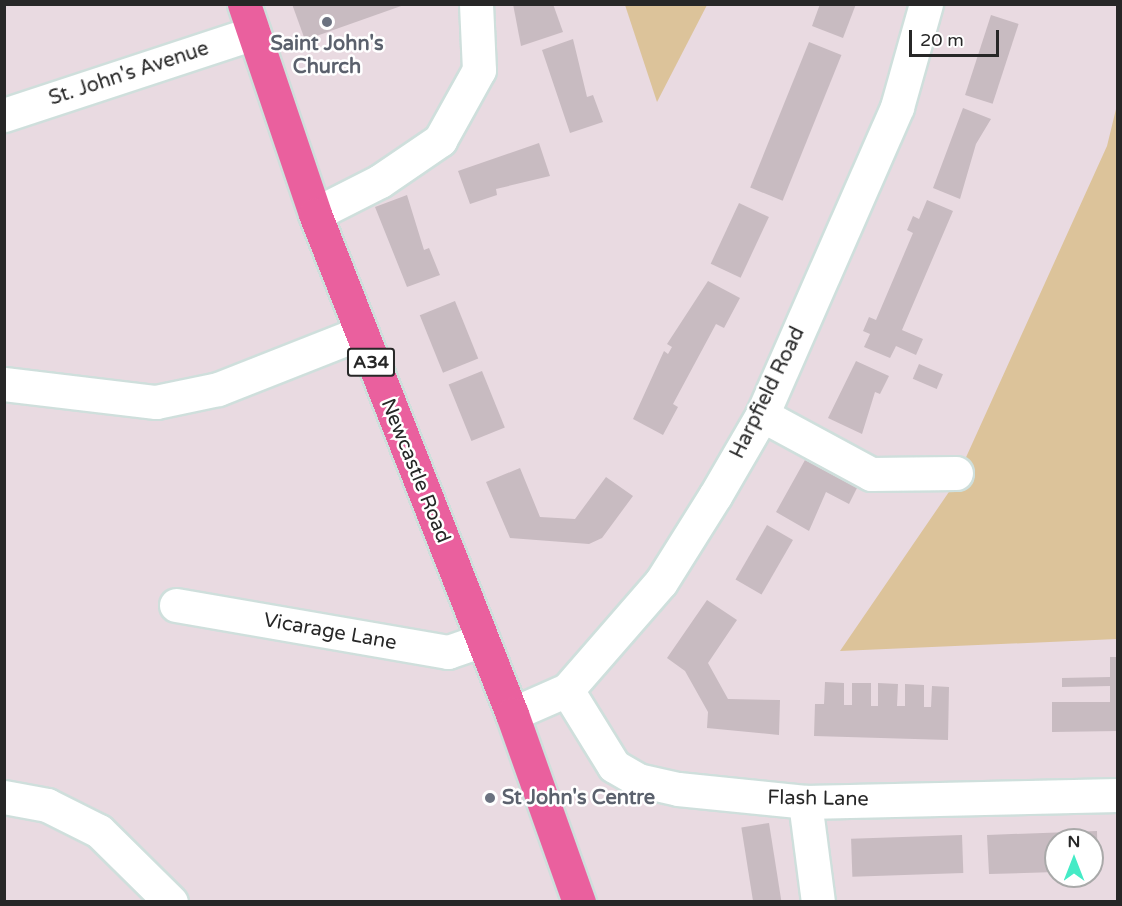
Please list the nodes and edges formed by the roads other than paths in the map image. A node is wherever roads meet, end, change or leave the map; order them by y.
1 (476, 4) edge
2 (927, 4) edge
3 (249, 19) edge
4 (4, 115) edge
5 (315, 214) junction
6 (360, 333) junction
7 (4, 384) edge
8 (762, 415) junction
9 (956, 473) dead end
10 (176, 604) dead end
11 (483, 640) junction
12 (567, 690) junction
13 (512, 714) junction
14 (1118, 795) edge
15 (4, 797) edge
16 (805, 802) junction
17 (171, 902) edge
18 (579, 902) edge
19 (818, 902) edge

1 - 5 street
2 - 8 street, Harpfield Road
3 - 4 street, St. John's Avenue
3 - 5 highway, Newcastle Road / A34
5 - 6 highway, Newcastle Road / A34
6 - 7 street
6 - 11 highway, Newcastle Road / A34
8 - 9 street
8 - 12 street, Harpfield Road
10 - 11 street, Vicarage Lane
11 - 13 highway, Newcastle Road / A34
12 - 13 street, Harpfield Road
12 - 16 street, Flash Lane
13 - 18 highway, Newcastle Road / A34
14 - 16 street, Flash Lane
15 - 17 street
16 - 19 street

